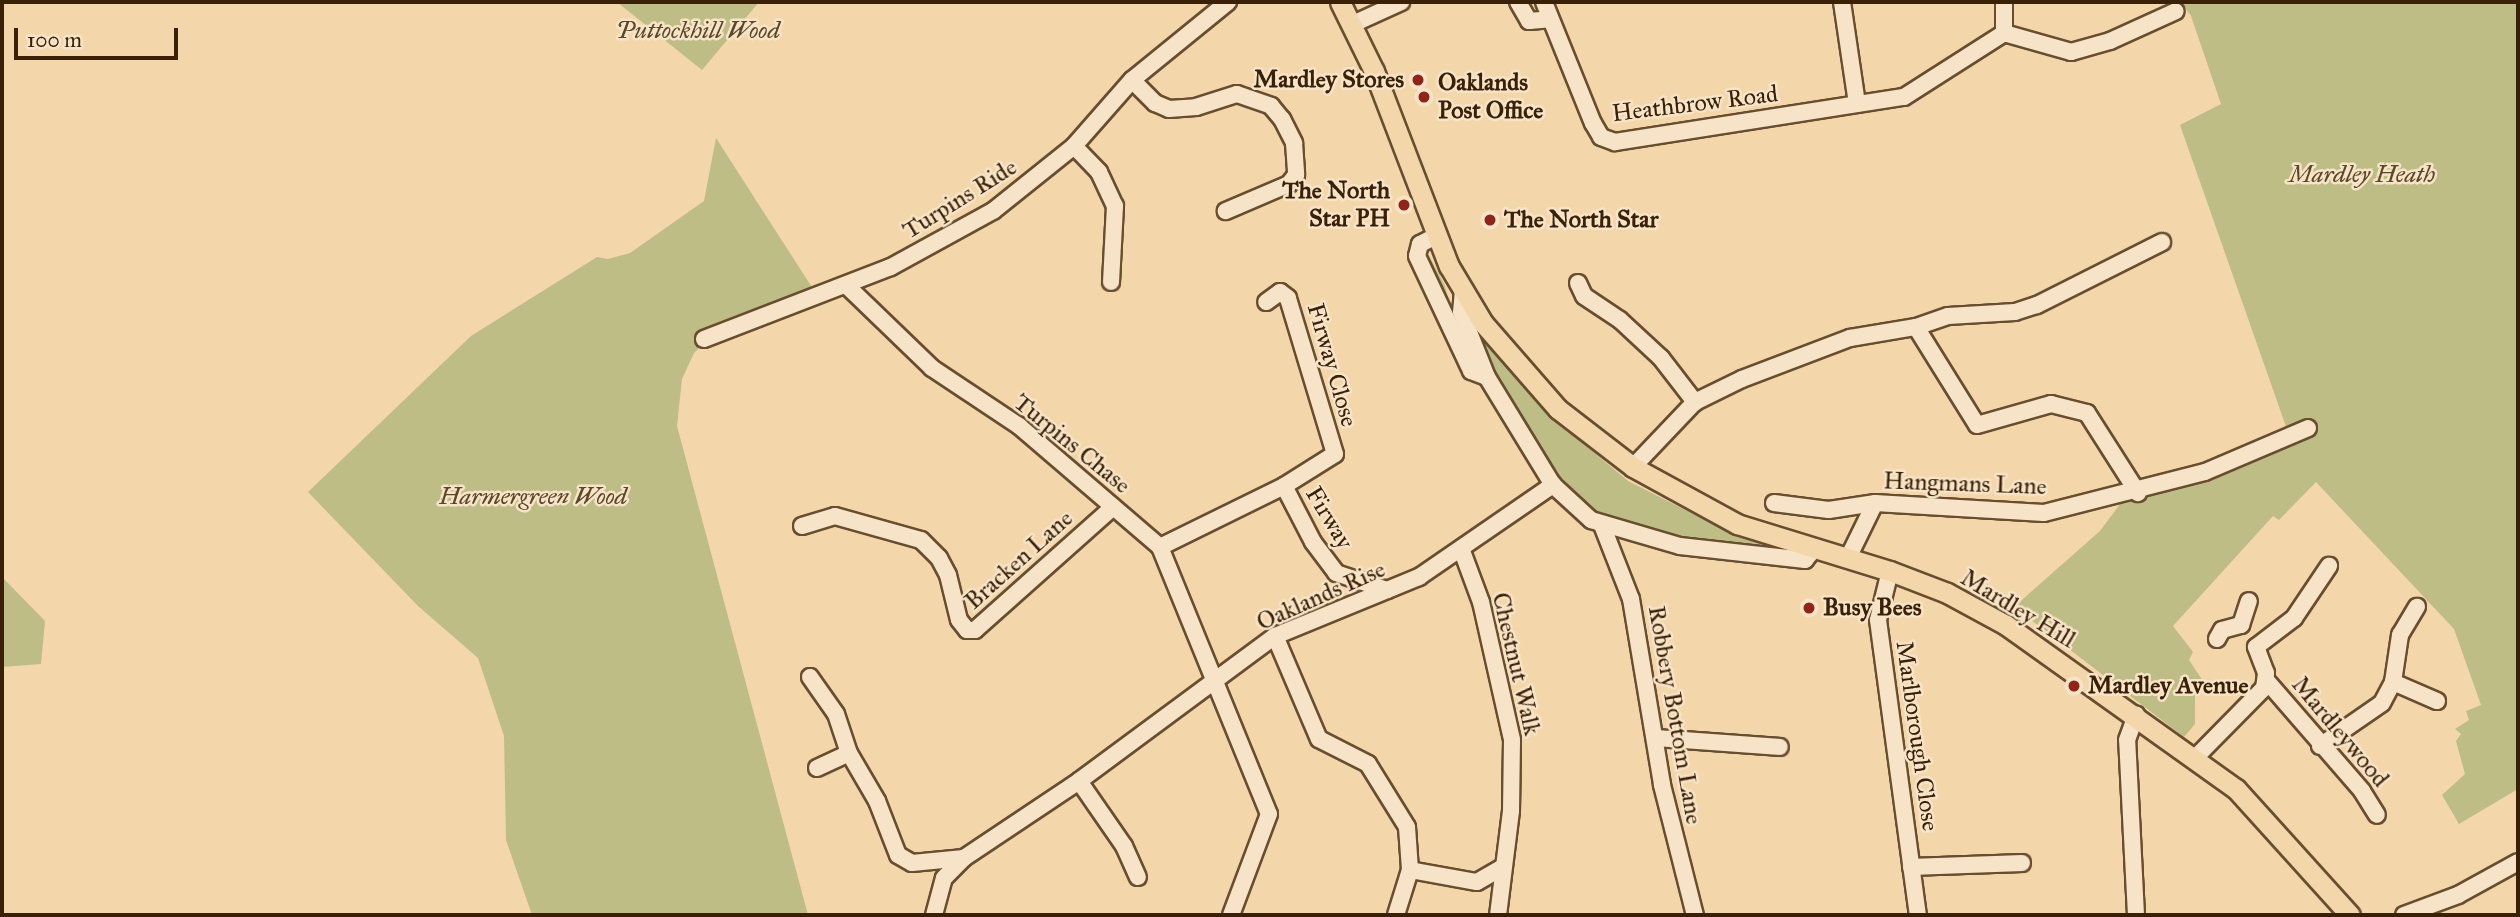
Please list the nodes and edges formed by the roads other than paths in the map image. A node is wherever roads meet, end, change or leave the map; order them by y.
1 (1228, 2) edge
2 (1340, 2) edge
3 (1401, 2) edge
4 (1518, 2) edge
5 (1544, 2) edge
6 (1842, 2) edge
7 (2004, 2) edge
8 (2176, 11) dead end
9 (1550, 19) junction
10 (1353, 24) junction
11 (2004, 33) junction
12 (1132, 80) junction
13 (1857, 104) junction
14 (1074, 146) junction
15 (1226, 211) dead end
16 (1436, 236) junction
17 (2162, 242) dead end
18 (1111, 282) dead end
19 (1578, 283) dead end
20 (846, 285) junction
21 (1266, 302) dead end
22 (1916, 327) junction
23 (1477, 329) junction
24 (704, 339) dead end
25 (1487, 377) junction
26 (1695, 402) junction
27 (2308, 428) dead end
28 (1633, 467) junction
29 (1284, 485) junction
30 (1553, 485) junction
31 (2138, 492) junction
32 (1774, 503) dead end
33 (1875, 503) junction
34 (1113, 507) junction
35 (1602, 525) junction
36 (802, 526) dead end
37 (1160, 547) junction
38 (1814, 549) junction
39 (1462, 551) junction
40 (1847, 558) junction
41 (2329, 566) dead end
42 (1890, 570) junction
43 (1387, 590) junction
44 (2249, 601) dead end
45 (2417, 607) dead end
46 (2241, 625) junction
47 (1275, 636) junction
48 (2217, 639) dead end
49 (2256, 647) junction
50 (810, 677) dead end
51 (1215, 679) junction
52 (2266, 680) junction
53 (2393, 682) junction
54 (2437, 701) dead end
55 (2136, 715) junction
56 (1657, 738) junction
57 (1780, 747) dead end
58 (2320, 747) junction
59 (849, 753) junction
60 (2195, 758) junction
61 (817, 768) dead end
62 (1079, 781) junction
63 (2377, 815) dead end
64 (964, 858) junction
65 (2518, 862) edge
66 (2022, 863) dead end
67 (1501, 867) junction
68 (1911, 867) junction
69 (1410, 870) junction
70 (1138, 877) dead end
71 (1477, 882) junction
72 (1498, 909) edge
73 (934, 915) edge
74 (1231, 915) edge
75 (1396, 915) edge
76 (1695, 915) edge
77 (1918, 915) edge
78 (2136, 915) edge
79 (2350, 915) edge
80 (2404, 915) edge

1 - 12 street, Turpins Ride
2 - 10 main road, Mardley Hill
3 - 10 street
4 - 9 street
5 - 9 street, Heathbrow Road
6 - 13 street
7 - 11 street
8 - 11 street
9 - 13 street, Heathbrow Road
10 - 16 main road, Mardley Hill
11 - 13 street
12 - 14 street, Turpins Ride
12 - 15 street
14 - 18 street
14 - 20 street, Turpins Ride
16 - 23 main road, Mardley Hill
16 - 25 street
17 - 22 street
19 - 26 street
20 - 24 street, Turpins Ride
20 - 34 street, Turpins Chase
21 - 29 street, Firway Close
22 - 26 street
22 - 31 street
23 - 25 street
23 - 28 main road, Mardley Hill
25 - 30 street
26 - 28 street
27 - 31 street, Hangmans Lane
28 - 38 main road, Mardley Hill
29 - 37 street, Firway
29 - 43 street, Firway
30 - 35 street
30 - 39 street, Oaklands Rise
31 - 33 street, Hangmans Lane
32 - 33 street, Hangmans Lane
33 - 40 street
34 - 36 street, Bracken Lane
34 - 37 street, Turpins Chase
35 - 38 street
35 - 56 street, Robbery Bottom Lane
37 - 51 street, Turpins Chase
38 - 40 main road, Mardley Hill
39 - 43 street, Oaklands Rise
39 - 67 street, Chestnut Walk
40 - 42 main road, Mardley Hill
41 - 49 street
42 - 55 main road, Mardley Hill
42 - 68 street, Marlborough Close
43 - 47 street, Oaklands Rise
44 - 46 street
45 - 53 street
46 - 48 street
46 - 49 street, Mardleywood
47 - 51 street, Oaklands Rise
47 - 69 street
49 - 52 street, Mardleywood
50 - 59 street, Oaklands Rise
51 - 62 street, Oaklands Rise
51 - 74 street, Turpins Chase
52 - 58 street, Mardleywood
52 - 60 street, Mardleywood
53 - 54 street
53 - 58 street
55 - 60 main road, Mardley Hill
55 - 78 street
56 - 57 street
56 - 76 street, Robbery Bottom Lane
58 - 63 street, Mardleywood
59 - 61 street
59 - 64 street, Oaklands Rise
60 - 79 main road, Mardley Hill
62 - 64 street, Oaklands Rise
62 - 70 street
64 - 73 street
65 - 80 street
66 - 68 street, Marlborough Close
67 - 71 street
67 - 72 street, Chestnut Walk
68 - 77 street, Marlborough Close
69 - 71 street
69 - 75 street
71 - 72 street

